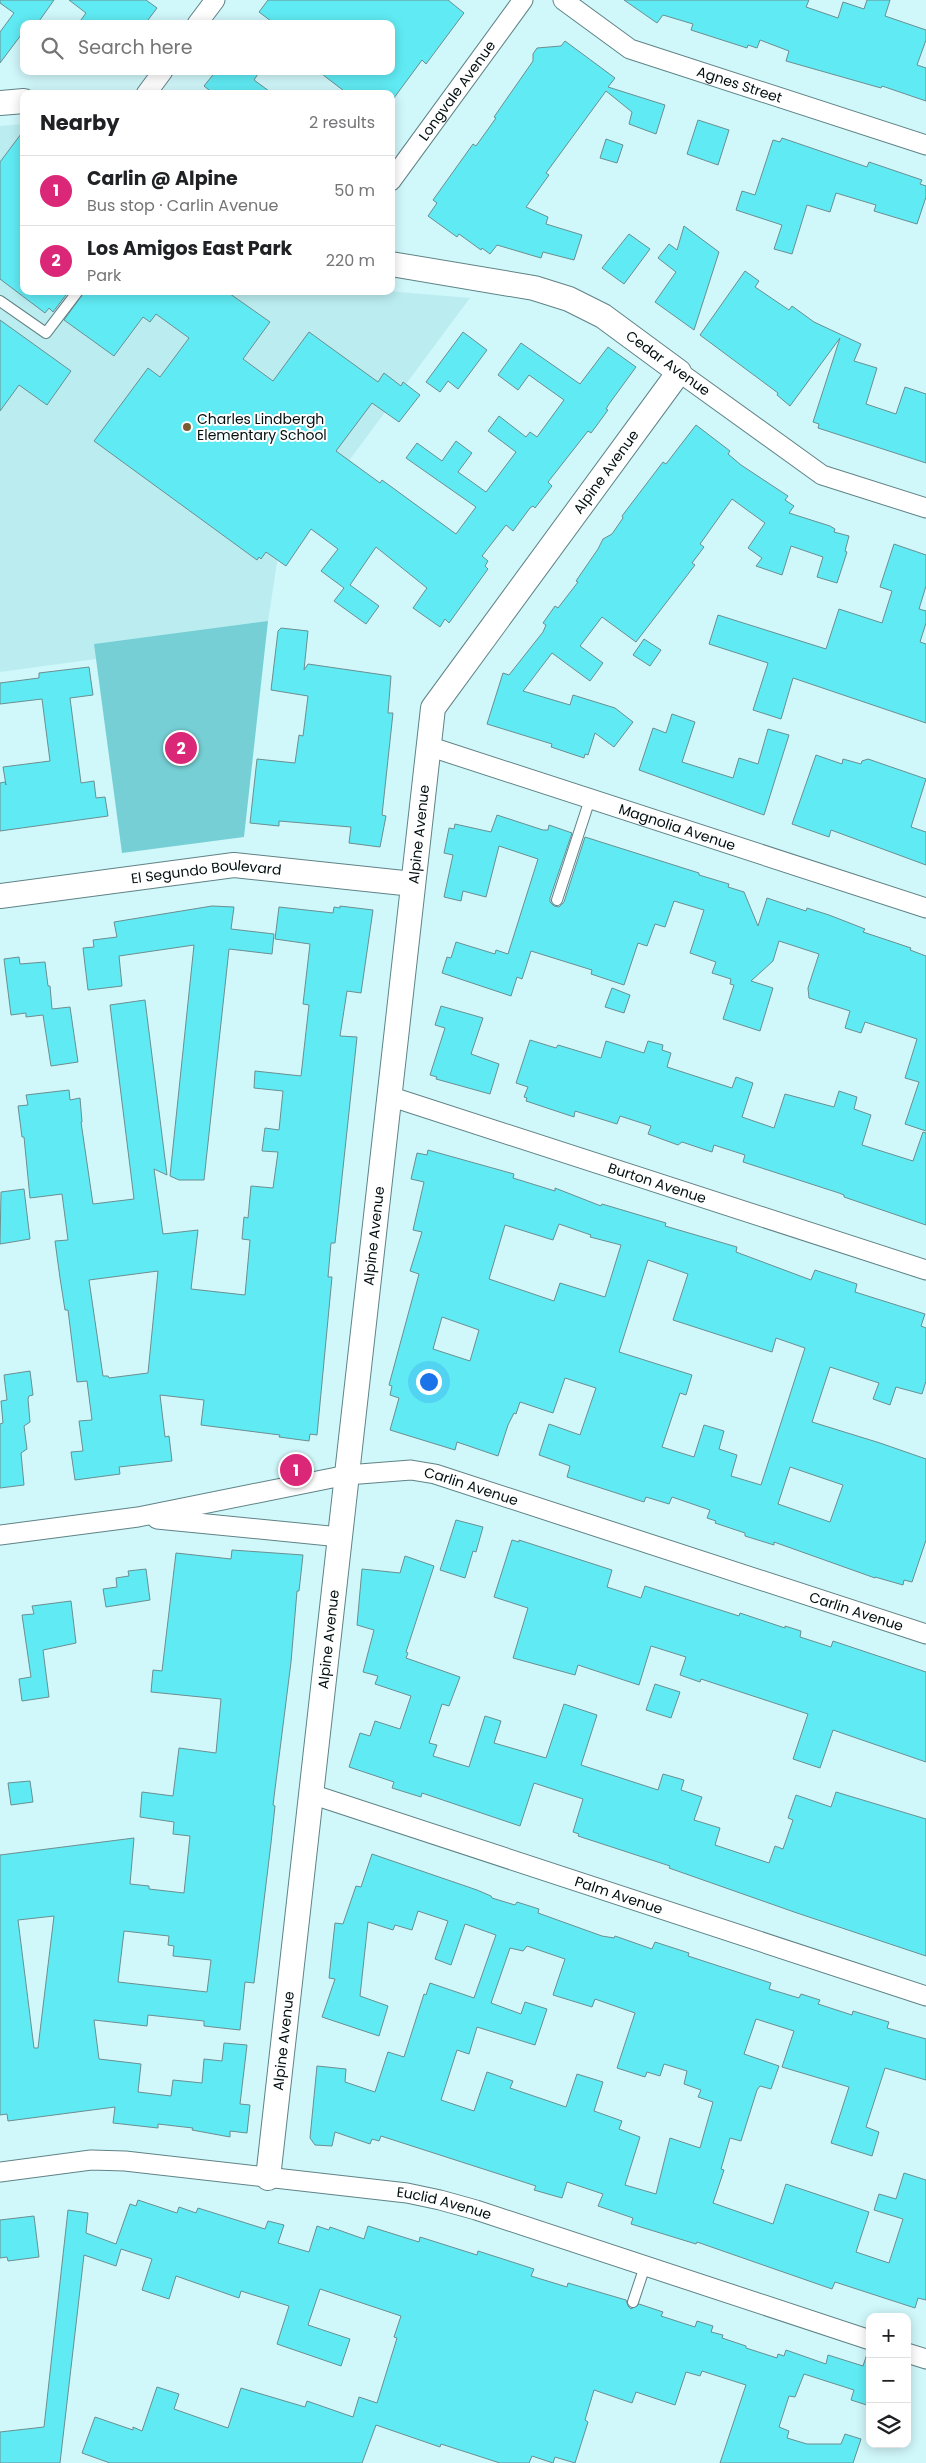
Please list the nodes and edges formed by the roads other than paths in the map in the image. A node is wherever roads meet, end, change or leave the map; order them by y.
1 (215, 0) edge
2 (523, 0) edge
3 (563, 0) edge
4 (200, 20) edge
5 (160, 75) edge
6 (149, 90) edge
7 (20, 101) edge
8 (0, 103) edge
9 (926, 145) edge
10 (395, 176) edge
11 (395, 265) edge
12 (75, 295) edge
13 (0, 302) edge
14 (679, 372) junction
15 (926, 508) edge
16 (428, 746) junction
17 (590, 799) junction
18 (412, 884) junction
19 (0, 896) edge
20 (557, 900) dead end
21 (926, 908) edge
22 (389, 1096) junction
23 (926, 1270) edge
24 (347, 1475) junction
25 (138, 1518) junction
26 (0, 1535) edge
27 (340, 1537) junction
28 (926, 1634) edge
29 (311, 1794) junction
30 (926, 1996) edge
31 (0, 2172) edge
32 (268, 2178) junction
33 (645, 2266) junction
34 (633, 2302) dead end
35 (866, 2339) edge
36 (911, 2354) edge
37 (926, 2359) edge

1 - 4 street
2 - 10 street, Longvale Avenue
3 - 9 street, Agnes Street
5 - 6 street
7 - 8 street
11 - 14 street, Cedar Avenue
12 - 13 lane
14 - 15 street, Cedar Avenue
14 - 16 street, Alpine Avenue
16 - 17 street, Magnolia Avenue
16 - 18 street, Alpine Avenue
17 - 20 lane
17 - 21 street, Magnolia Avenue
18 - 19 street, El Segundo Boulevard
18 - 22 street, Alpine Avenue
22 - 23 street, Burton Avenue
22 - 24 street, Alpine Avenue
24 - 25 street, Carlin Avenue
24 - 27 street, Alpine Avenue
24 - 28 street, Carlin Avenue
25 - 26 street, Carlin Avenue
25 - 27 street
27 - 29 street, Alpine Avenue
29 - 30 street, Palm Avenue
29 - 32 street, Alpine Avenue
31 - 32 street, Euclid Avenue
32 - 33 street, Euclid Avenue
33 - 34 lane
33 - 35 street, Euclid Avenue
36 - 37 street

